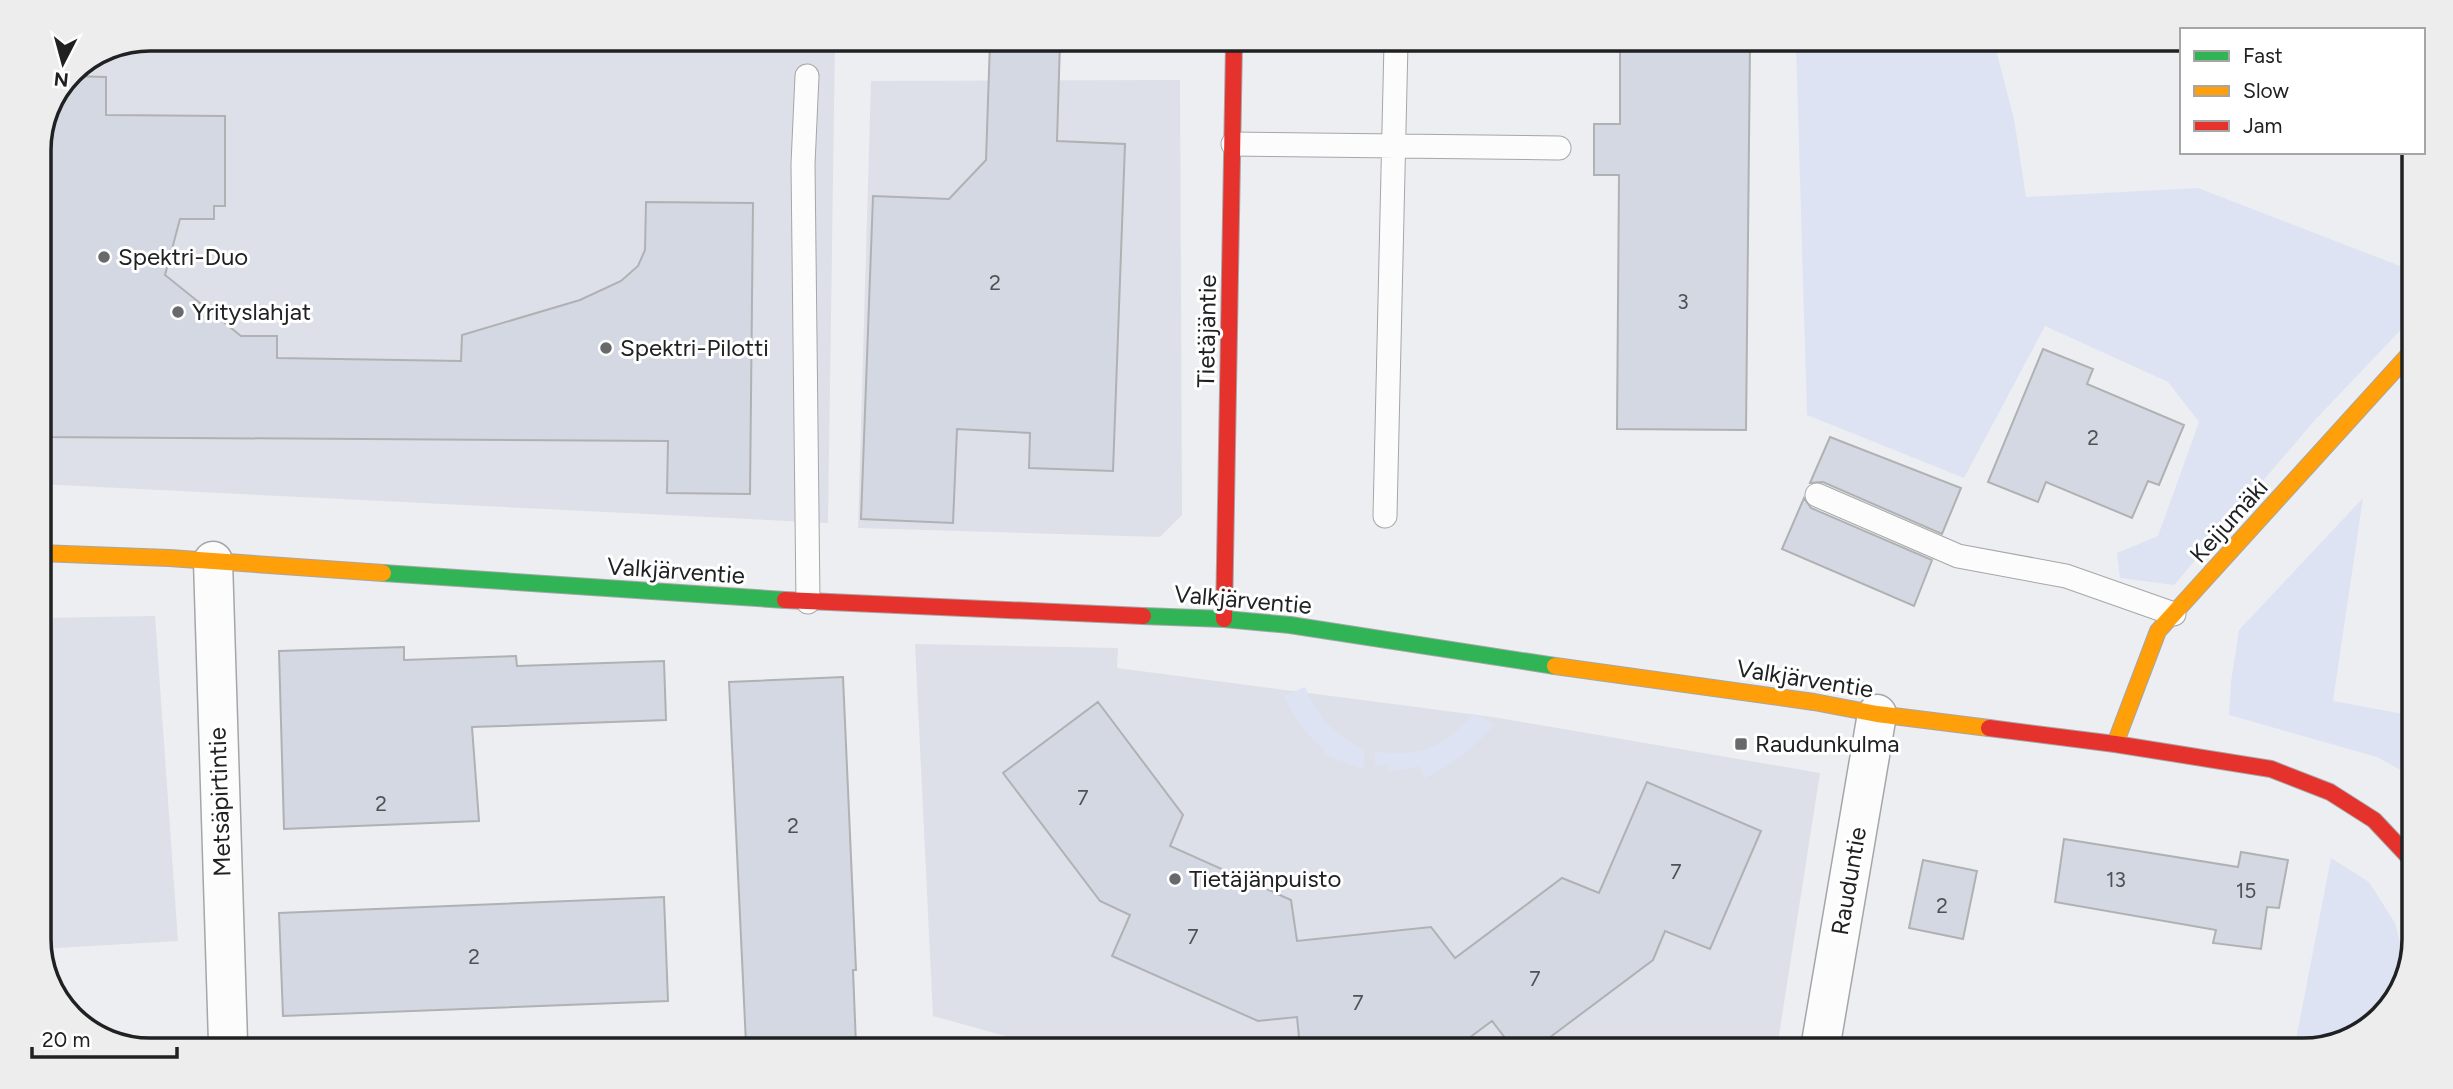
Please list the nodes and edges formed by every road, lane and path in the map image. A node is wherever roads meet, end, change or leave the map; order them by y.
1 (1234, 51) edge
2 (1396, 51) edge
3 (807, 76) dead end
4 (1233, 144) junction
5 (1392, 146) junction
6 (1559, 148) dead end
7 (2402, 362) edge
8 (1817, 495) dead end
9 (1385, 516) dead end
10 (51, 554) edge
11 (213, 561) junction
12 (808, 602) junction
13 (2174, 614) junction
14 (1224, 619) junction
15 (1877, 714) junction
16 (2116, 744) junction
17 (2402, 850) edge
18 (228, 1038) edge
19 (1822, 1038) edge

1 - 4 street, Tietäjäntie
2 - 5 lane
3 - 12 lane
4 - 5 lane
4 - 14 street, Tietäjäntie
5 - 6 lane
5 - 9 lane
7 - 13 street, Keijumäki
8 - 13 lane
10 - 11 street, Valkjärventie
11 - 12 street, Valkjärventie
11 - 18 street, Metsäpirtintie
12 - 14 street, Valkjärventie
13 - 16 street, Keijumäki
14 - 15 street, Valkjärventie
15 - 16 street, Valkjärventie
15 - 19 street, Rauduntie
16 - 17 street, Valkjärventie

